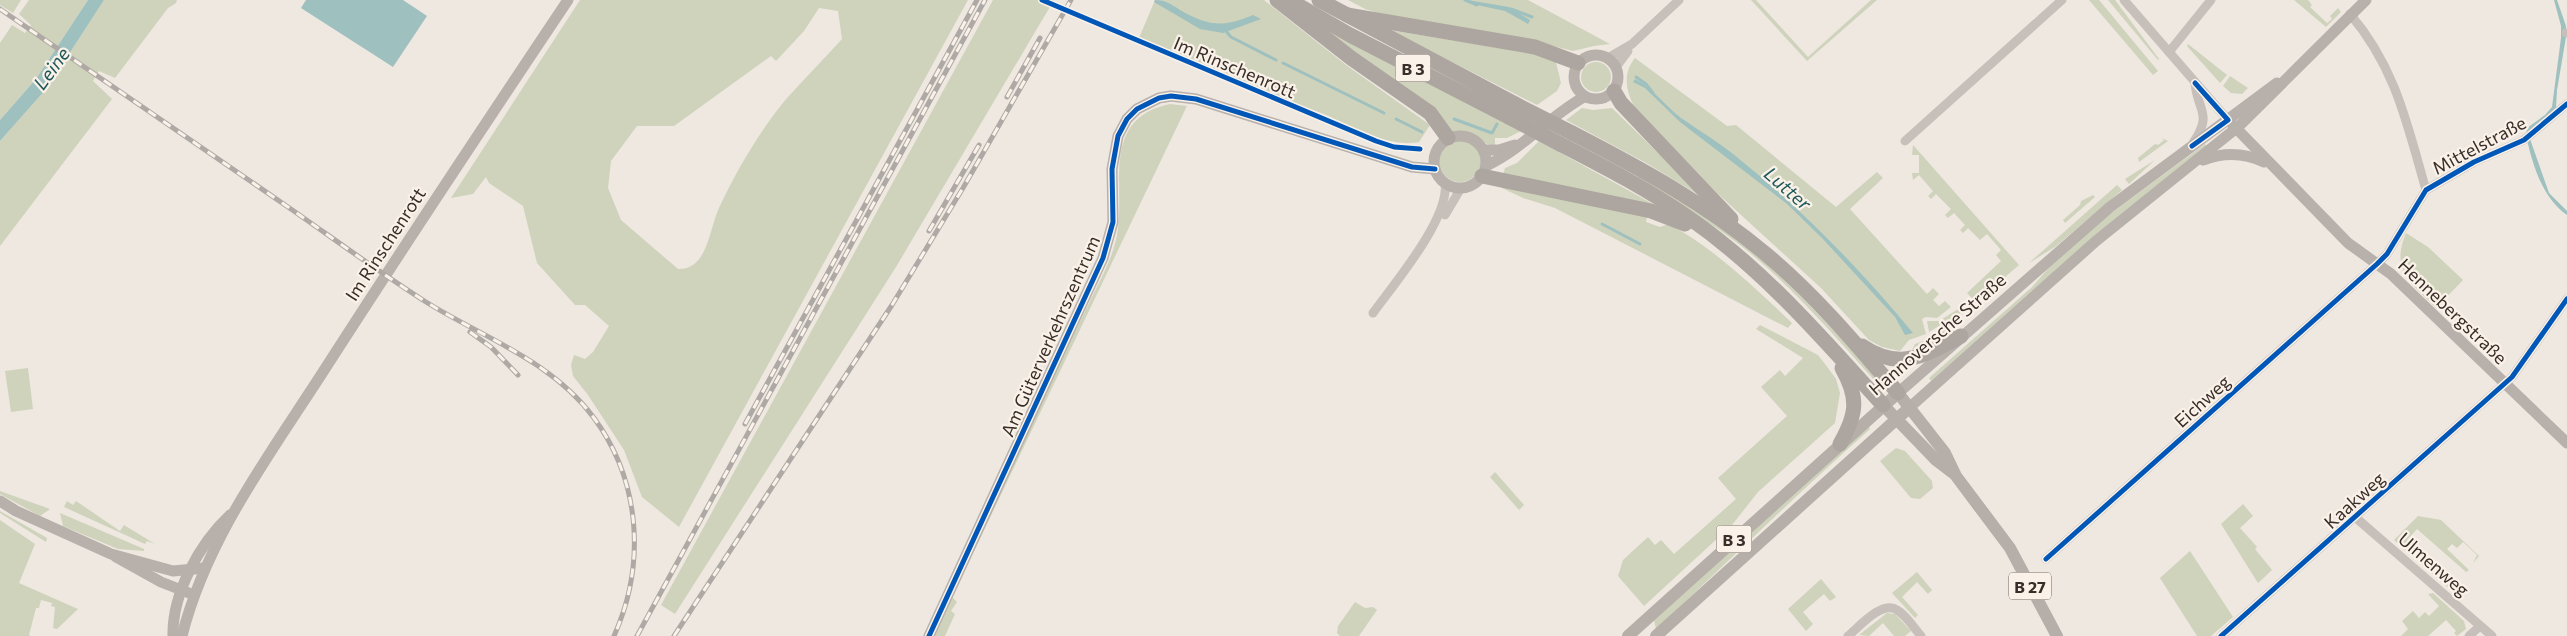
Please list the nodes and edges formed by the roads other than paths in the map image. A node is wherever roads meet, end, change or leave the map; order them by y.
1 (568, 0) edge
2 (1277, 0) edge
3 (1289, 0) edge
4 (1319, 0) edge
5 (1679, 0) edge
6 (2062, 0) edge
7 (2124, 0) edge
8 (2211, 0) edge
9 (2366, 0) edge
10 (2350, 14) junction
11 (1347, 15) junction
12 (1318, 17) junction
13 (1390, 39) junction
14 (2169, 52) junction
15 (1578, 63) junction
16 (1612, 63) junction
17 (2195, 83) junction
18 (1576, 87) junction
19 (1614, 91) junction
20 (1584, 97) junction
21 (2567, 104) edge
22 (1512, 111) junction
23 (2234, 123) junction
24 (1448, 138) junction
25 (1905, 141) dead end
26 (2192, 146) junction
27 (1484, 150) junction
28 (1434, 156) junction
29 (2196, 162) junction
30 (1400, 164) junction
31 (2270, 164) junction
32 (1435, 169) junction
33 (1484, 171) junction
34 (1445, 183) junction
35 (1461, 188) junction
36 (2426, 190) junction
37 (1429, 234) junction
38 (1712, 235) junction
39 (1766, 254) junction
40 (2377, 264) junction
41 (2567, 299) edge
42 (1373, 313) dead end
43 (1847, 335) junction
44 (1961, 336) junction
45 (1832, 349) junction
46 (2504, 384) junction
47 (1898, 393) junction
48 (1883, 405) junction
49 (1909, 408) junction
50 (1896, 419) junction
51 (2567, 443) edge
52 (1840, 444) junction
53 (1956, 476) junction
54 (0, 501) edge
55 (234, 510) junction
56 (2355, 517) junction
57 (111, 554) junction
58 (2046, 559) dead end
59 (205, 568) junction
60 (192, 569) junction
61 (182, 591) junction
62 (194, 594) junction
63 (2480, 626) junction
64 (173, 636) edge
65 (182, 636) edge
66 (929, 636) edge
67 (1628, 636) edge
68 (1656, 636) edge
69 (1848, 636) edge
70 (1921, 636) edge
71 (2057, 636) edge
72 (2221, 636) edge
73 (2469, 636) edge
74 (2492, 636) edge

1 - 55 street, Im Rinschenrott
2 - 24 highway
3 - 12 highway, B 3
4 - 11 highway, B 3
5 - 16 street
6 - 25 street
7 - 14 street
8 - 14 street
9 - 10 street, Hannoversche Straße
10 - 23 street, Hannoversche Straße
10 - 36 street
11 - 13 highway, B 3
11 - 15 highway
12 - 13 highway, B 3
12 - 22 highway, B 3
13 - 22 highway, B 3
14 - 17 street
15 - 16 street
15 - 18 street
16 - 19 street
17 - 23 street
17 - 26 street
18 - 20 street
18 - 27 street
19 - 20 street
19 - 39 highway
20 - 33 street
21 - 36 street, Mittelstraße
22 - 38 highway, B 3, bridge
22 - 39 highway, B 3, bridge
23 - 26 street, Hannoversche Straße
23 - 29 street, Hannoversche Straße
23 - 31 street, Hennebergstraße
24 - 27 street
24 - 28 street
26 - 44 street, Hannoversche Straße
27 - 33 street
28 - 30 street
28 - 32 street
29 - 31 street
29 - 49 street, Hannoversche Straße
30 - 32 street, Am Güterverkehrszentrum
30 - 66 street, Am Güterverkehrszentrum
31 - 40 street, Hennebergstraße
32 - 34 street
33 - 35 street
33 - 38 highway
34 - 35 street
34 - 37 street
35 - 37 street
36 - 40 street, Mittelstraße
37 - 42 street
38 - 45 highway, B 3
39 - 43 highway, B 3
40 - 46 street, Hennebergstraße
40 - 58 street, Eichweg
41 - 46 street, Kaakweg
43 - 44 highway
43 - 47 highway, B 3
44 - 47 street, Hannoversche Straße
45 - 48 highway, B 27
45 - 52 highway, B 3
46 - 51 street, Hennebergstraße
46 - 56 street, Kaakweg
47 - 48 main road, Hannoversche Straße
47 - 49 main road, B 3
48 - 50 main road, B 27
48 - 52 main road, Hannoversche Straße / B 3
49 - 50 main road, Hannoversche Straße / B 3
49 - 53 main road, B 27
50 - 53 main road, B 27
50 - 68 main road, Hannoversche Straße / B 3
52 - 67 main road, Hannoversche Straße / B 3
53 - 71 main road, B 27
54 - 57 street
55 - 59 street, Im Rinschenrott
55 - 60 street, Im Rinschenrott
56 - 63 street, Ulmenweg
56 - 72 street, Kaakweg
57 - 60 street
57 - 61 street
59 - 60 street
59 - 62 street, Im Rinschenrott
60 - 61 street, Im Rinschenrott
61 - 62 street
61 - 64 street, Im Rinschenrott
62 - 65 street, Im Rinschenrott
63 - 73 street
63 - 74 street, Ulmenweg
69 - 70 street

